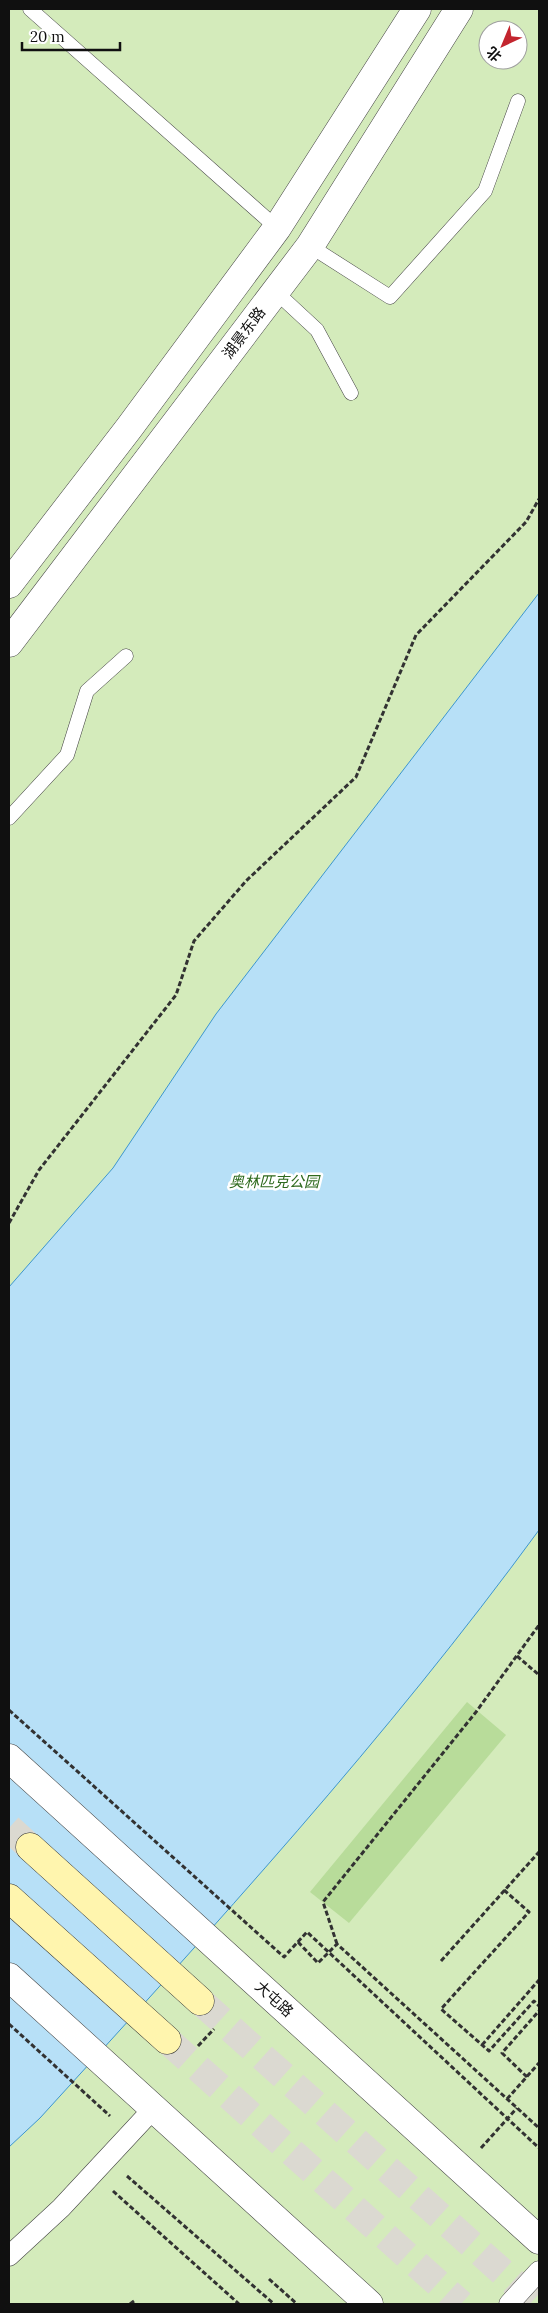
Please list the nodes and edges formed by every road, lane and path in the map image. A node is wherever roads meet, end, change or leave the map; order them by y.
1 (30, 9) edge
2 (417, 9) edge
3 (460, 9) edge
4 (518, 101) dead end
5 (278, 228) junction
6 (310, 246) junction
7 (276, 292) junction
8 (352, 393) dead end
9 (539, 499) edge
10 (9, 584) edge
11 (9, 642) edge
12 (126, 656) dead end
13 (9, 818) edge
14 (9, 1223) edge
15 (539, 1625) edge
16 (517, 1656) junction
17 (539, 1675) edge
18 (9, 1710) edge
19 (9, 1758) edge
20 (30, 1847) tunnel mouth
21 (539, 1852) edge
22 (504, 1890) junction
23 (9, 1898) edge
24 (298, 1942) junction
25 (337, 1944) junction
26 (328, 1952) junction
27 (284, 1957) junction
28 (441, 1961) dead end
29 (9, 1977) edge
30 (539, 1980) edge
31 (258, 1984) junction
32 (200, 2001) tunnel mouth
33 (539, 2006) edge
34 (539, 2011) edge
35 (9, 2024) edge
36 (218, 2026) dead end
37 (167, 2040) tunnel mouth
38 (482, 2045) junction
39 (191, 2053) dead end
40 (539, 2063) edge
41 (527, 2077) junction
42 (142, 2097) junction
43 (507, 2099) junction
44 (517, 2108) junction
45 (508, 2118) junction
46 (539, 2128) edge
47 (539, 2148) edge
48 (476, 2153) dead end
49 (107, 2158) junction
50 (110, 2188) dead end
51 (539, 2240) edge
52 (9, 2256) edge
53 (539, 2271) edge
54 (268, 2279) dead end
55 (134, 2301) dead end
56 (130, 2304) edge
57 (239, 2304) edge
58 (274, 2304) edge
59 (297, 2304) edge
60 (369, 2304) edge
61 (510, 2304) edge

1 - 5 lane
2 - 5 street
3 - 6 street, 湖景东路
4 - 6 lane
5 - 10 street
6 - 7 street, 湖景东路
7 - 8 lane
7 - 11 street, 湖景东路
9 - 14 path
12 - 13 lane
15 - 16 path
16 - 17 path
16 - 25 path
18 - 27 path
19 - 31 street, 大屯路
20 - 32 main road
21 - 22 path
22 - 28 path
22 - 38 path
23 - 37 main road
24 - 26 path
24 - 26 path
24 - 27 path
25 - 26 path
25 - 43 path
26 - 45 path
27 - 31 path
29 - 42 street
30 - 38 path
31 - 51 street, 大屯路
33 - 38 path
34 - 41 path
35 - 42 path
36 - 39 path
40 - 41 path
41 - 43 path
42 - 49 street
42 - 60 street
43 - 44 path
44 - 45 path
44 - 46 path
45 - 47 path
45 - 48 path
49 - 52 street
49 - 58 path
50 - 57 path
53 - 61 street
54 - 59 path
55 - 56 path

